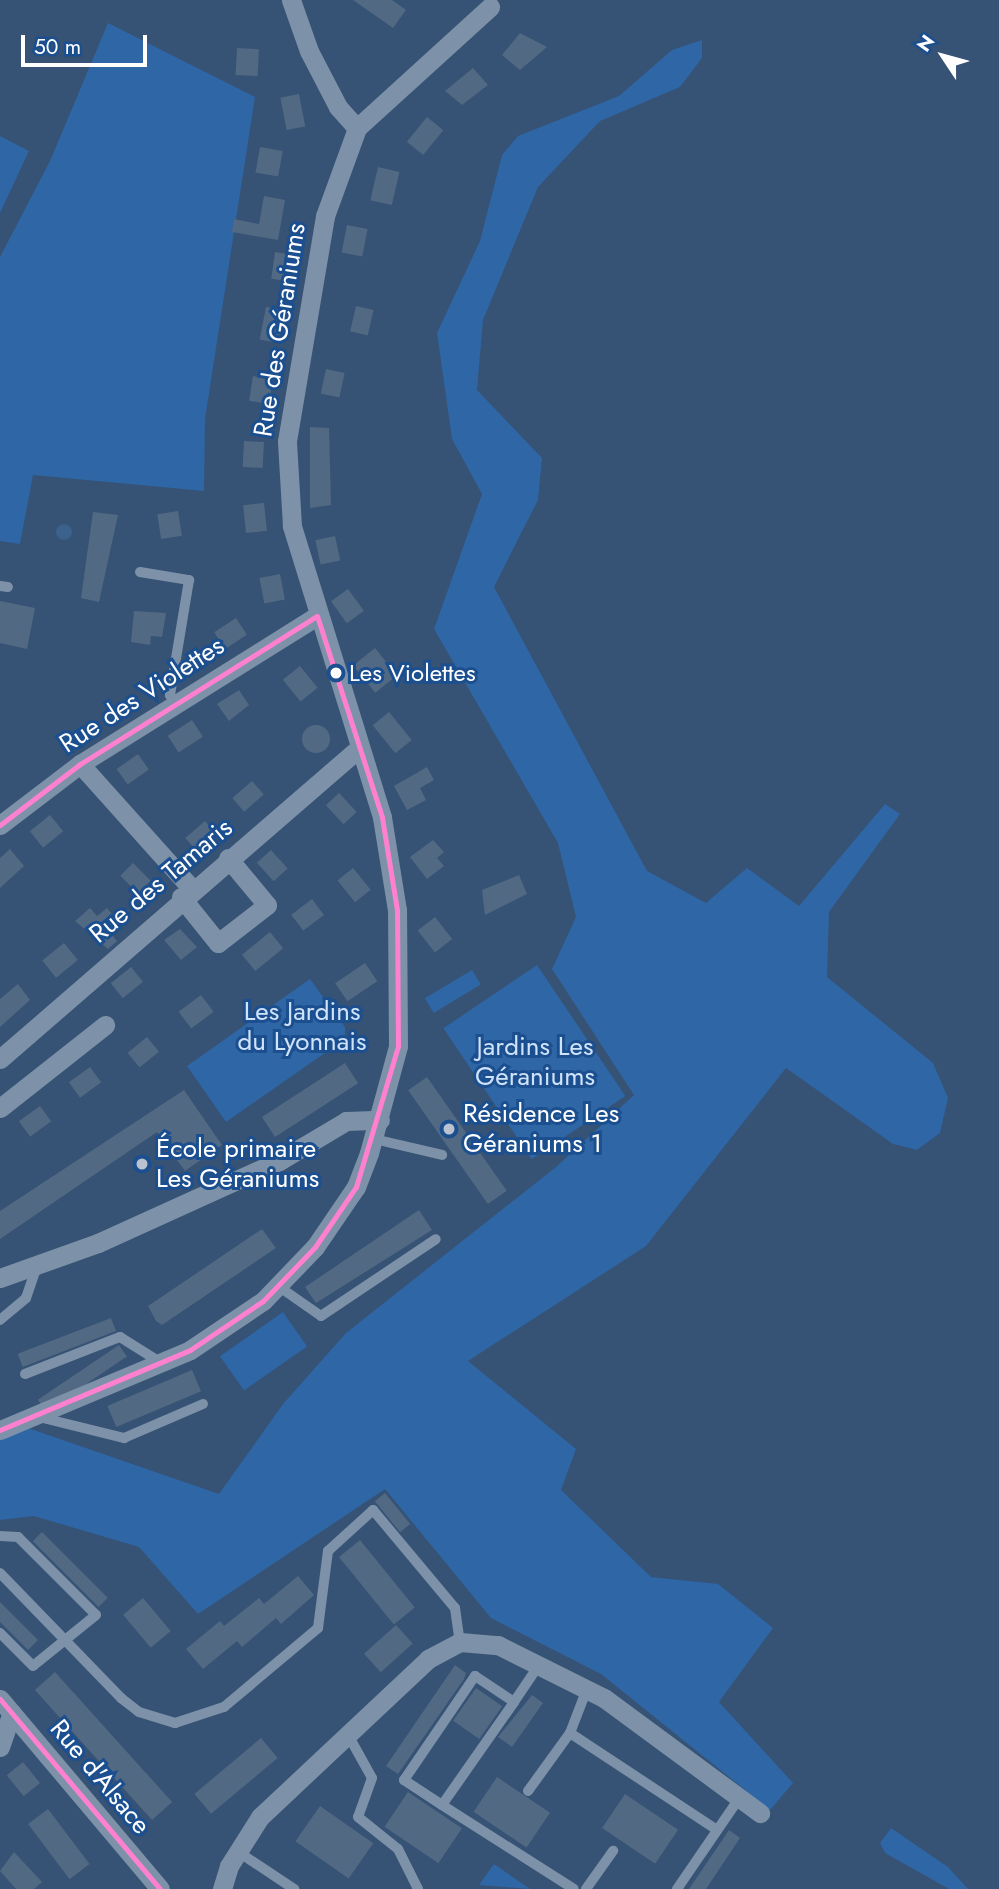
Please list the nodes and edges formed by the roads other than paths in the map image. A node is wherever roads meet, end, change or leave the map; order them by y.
1 (291, 0) edge
2 (490, 7) dead end
3 (357, 128) junction
4 (140, 572) dead end
5 (317, 616) junction
6 (176, 703) junction
7 (360, 747) junction
8 (80, 764) junction
9 (0, 825) edge
10 (228, 858) junction
11 (186, 893) junction
12 (105, 1025) dead end
13 (0, 1059) edge
14 (0, 1108) edge
15 (380, 1120) junction
16 (374, 1139) junction
17 (442, 1155) dead end
18 (436, 1239) dead end
19 (36, 1269) junction
20 (0, 1278) edge
21 (278, 1286) junction
22 (0, 1320) edge
23 (161, 1363) junction
24 (25, 1374) dead end
25 (203, 1404) dead end
26 (35, 1416) junction
27 (0, 1430) edge
28 (0, 1536) edge
29 (0, 1573) edge
30 (0, 1633) edge
31 (66, 1640) junction
32 (460, 1643) junction
33 (539, 1665) junction
34 (587, 1689) junction
35 (514, 1702) junction
36 (6, 1706) edge
37 (570, 1732) junction
38 (346, 1733) junction
39 (0, 1747) edge
40 (528, 1791) dead end
41 (740, 1797) junction
42 (442, 1805) junction
43 (760, 1813) dead end
44 (718, 1830) junction
45 (237, 1850) junction
46 (613, 1851) dead end
47 (160, 1889) edge
48 (222, 1889) edge
49 (294, 1889) edge
50 (418, 1889) edge
51 (574, 1889) edge
52 (586, 1889) edge
53 (677, 1889) edge

1 - 3 street
2 - 3 street, Rue des Géraniums
3 - 5 street, Rue des Géraniums
4 - 6 lane
5 - 6 street, Rue des Violettes
5 - 7 street, Rue des Géraniums
6 - 8 street, Rue des Violettes
7 - 10 street, Rue des Tamaris
7 - 15 street, Rue des Géraniums
8 - 9 street, Rue des Violettes
8 - 11 street
10 - 11 street, Rue des Tamaris
10 - 11 street
11 - 13 street, Rue des Tamaris
12 - 14 street
15 - 16 street, Rue des Géraniums
15 - 19 street
16 - 17 lane
16 - 21 street, Rue des Géraniums
18 - 21 lane
19 - 20 street
19 - 22 lane
21 - 23 street, Rue des Géraniums
23 - 24 lane
23 - 26 street, Rue des Géraniums
25 - 26 lane
26 - 27 street, Rue des Géraniums
28 - 31 lane
29 - 31 lane
30 - 31 lane
31 - 32 lane
32 - 33 street
32 - 38 street
33 - 34 street
33 - 35 lane
34 - 37 lane
34 - 41 street
35 - 42 lane
35 - 42 lane
36 - 39 street
36 - 47 street, Rue d'Alsace
37 - 40 lane
37 - 44 lane
38 - 45 street
38 - 50 lane
41 - 43 street
41 - 44 lane
42 - 51 lane
44 - 53 lane
45 - 48 street
45 - 49 lane
46 - 52 lane

